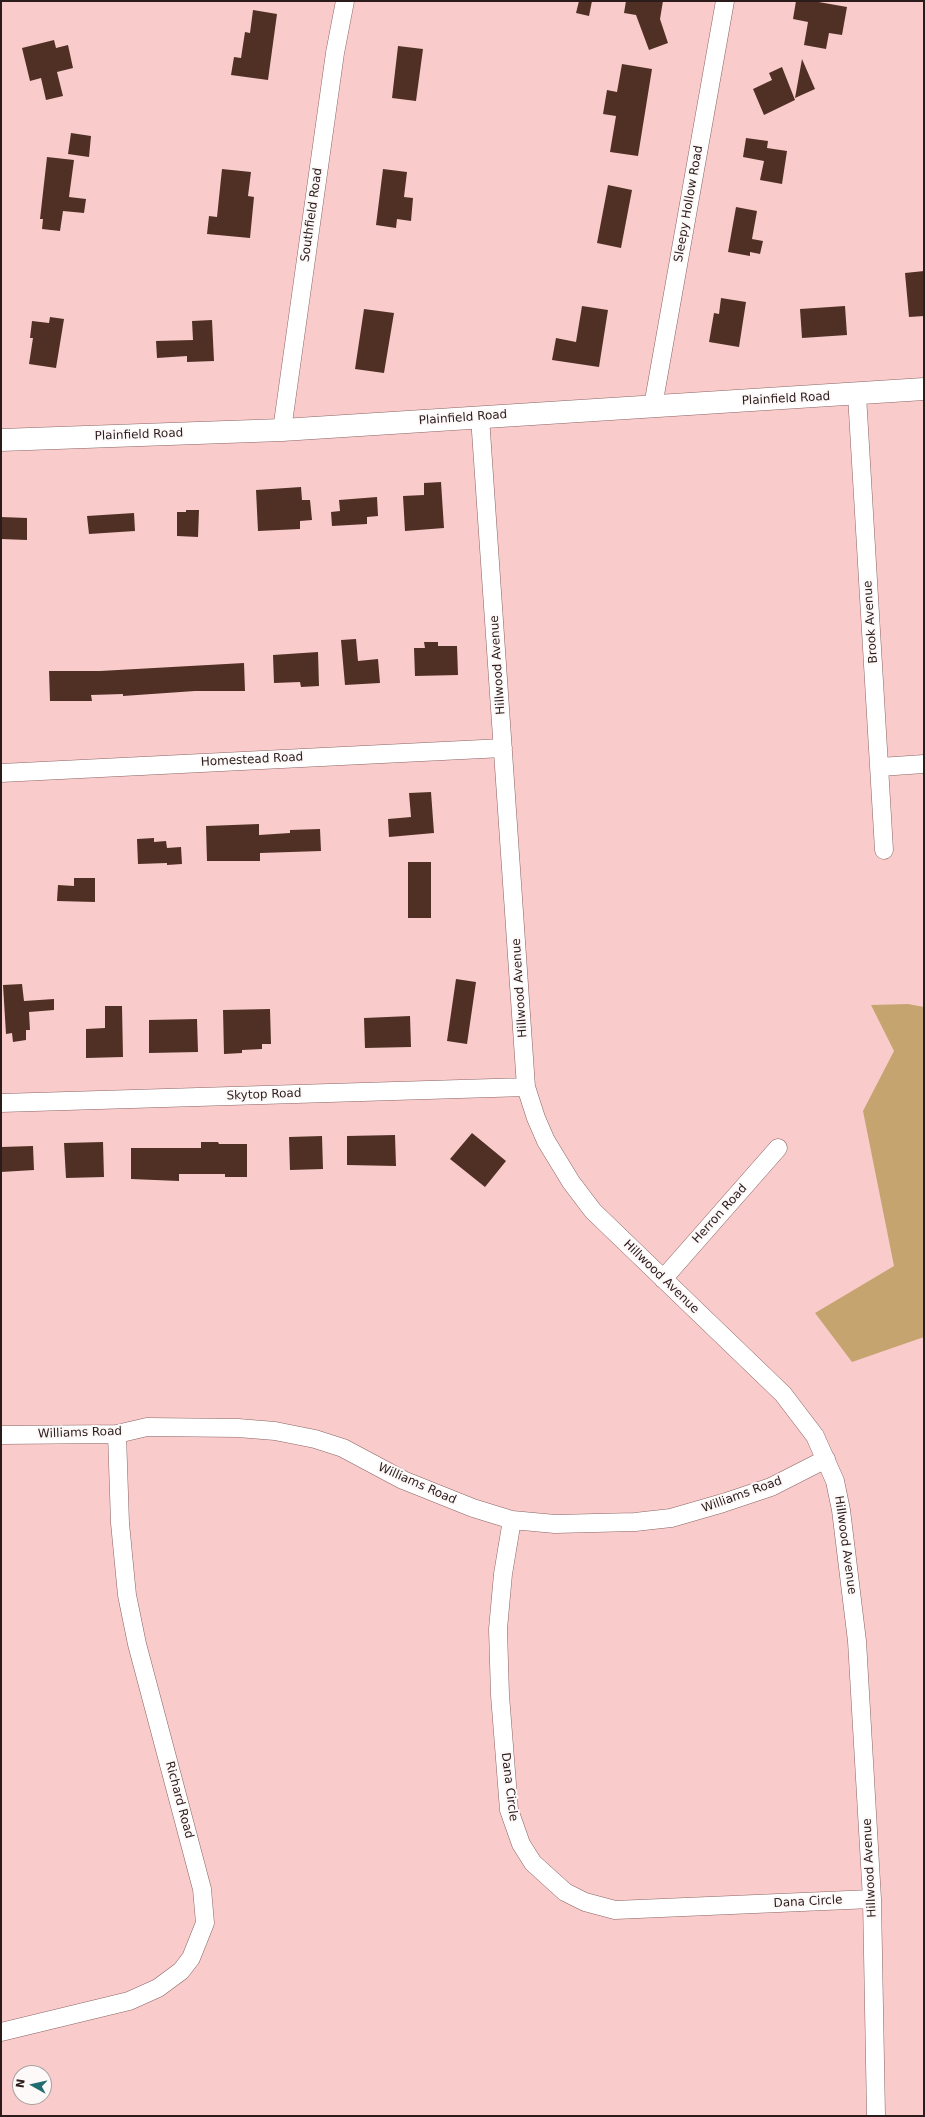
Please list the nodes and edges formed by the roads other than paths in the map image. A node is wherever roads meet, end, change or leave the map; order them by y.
1 (345, 1) edge
2 (725, 1) edge
3 (924, 389) edge
4 (857, 394) junction
5 (652, 406) junction
6 (480, 417) junction
7 (282, 430) junction
8 (1, 440) edge
9 (503, 748) junction
10 (924, 764) edge
11 (880, 767) junction
12 (1, 773) edge
13 (884, 850) dead end
14 (526, 1087) junction
15 (1, 1102) edge
16 (778, 1148) dead end
17 (663, 1279) junction
18 (117, 1434) junction
19 (1, 1435) edge
20 (826, 1459) junction
21 (512, 1520) junction
22 (872, 1899) junction
23 (1, 2032) edge
24 (876, 2116) edge

1 - 7 street, Southfield Road
2 - 5 street, Sleepy Hollow Road
3 - 4 street, Plainfield Road
4 - 5 street, Plainfield Road
4 - 11 street, Brook Avenue
5 - 6 street, Plainfield Road
6 - 7 street, Plainfield Road
6 - 9 street, Hillwood Avenue
7 - 8 street, Plainfield Road
9 - 12 street, Homestead Road
9 - 14 street, Hillwood Avenue
10 - 11 street
11 - 13 street, Brook Avenue
14 - 15 street, Skytop Road
14 - 17 street, Hillwood Avenue
16 - 17 street, Herron Road
17 - 20 street, Hillwood Avenue
18 - 19 street, Williams Road
18 - 21 street, Williams Road
18 - 23 street, Richard Road
20 - 21 street, Williams Road
20 - 22 street, Hillwood Avenue
21 - 22 street, Dana Circle
22 - 24 street, Hillwood Avenue

